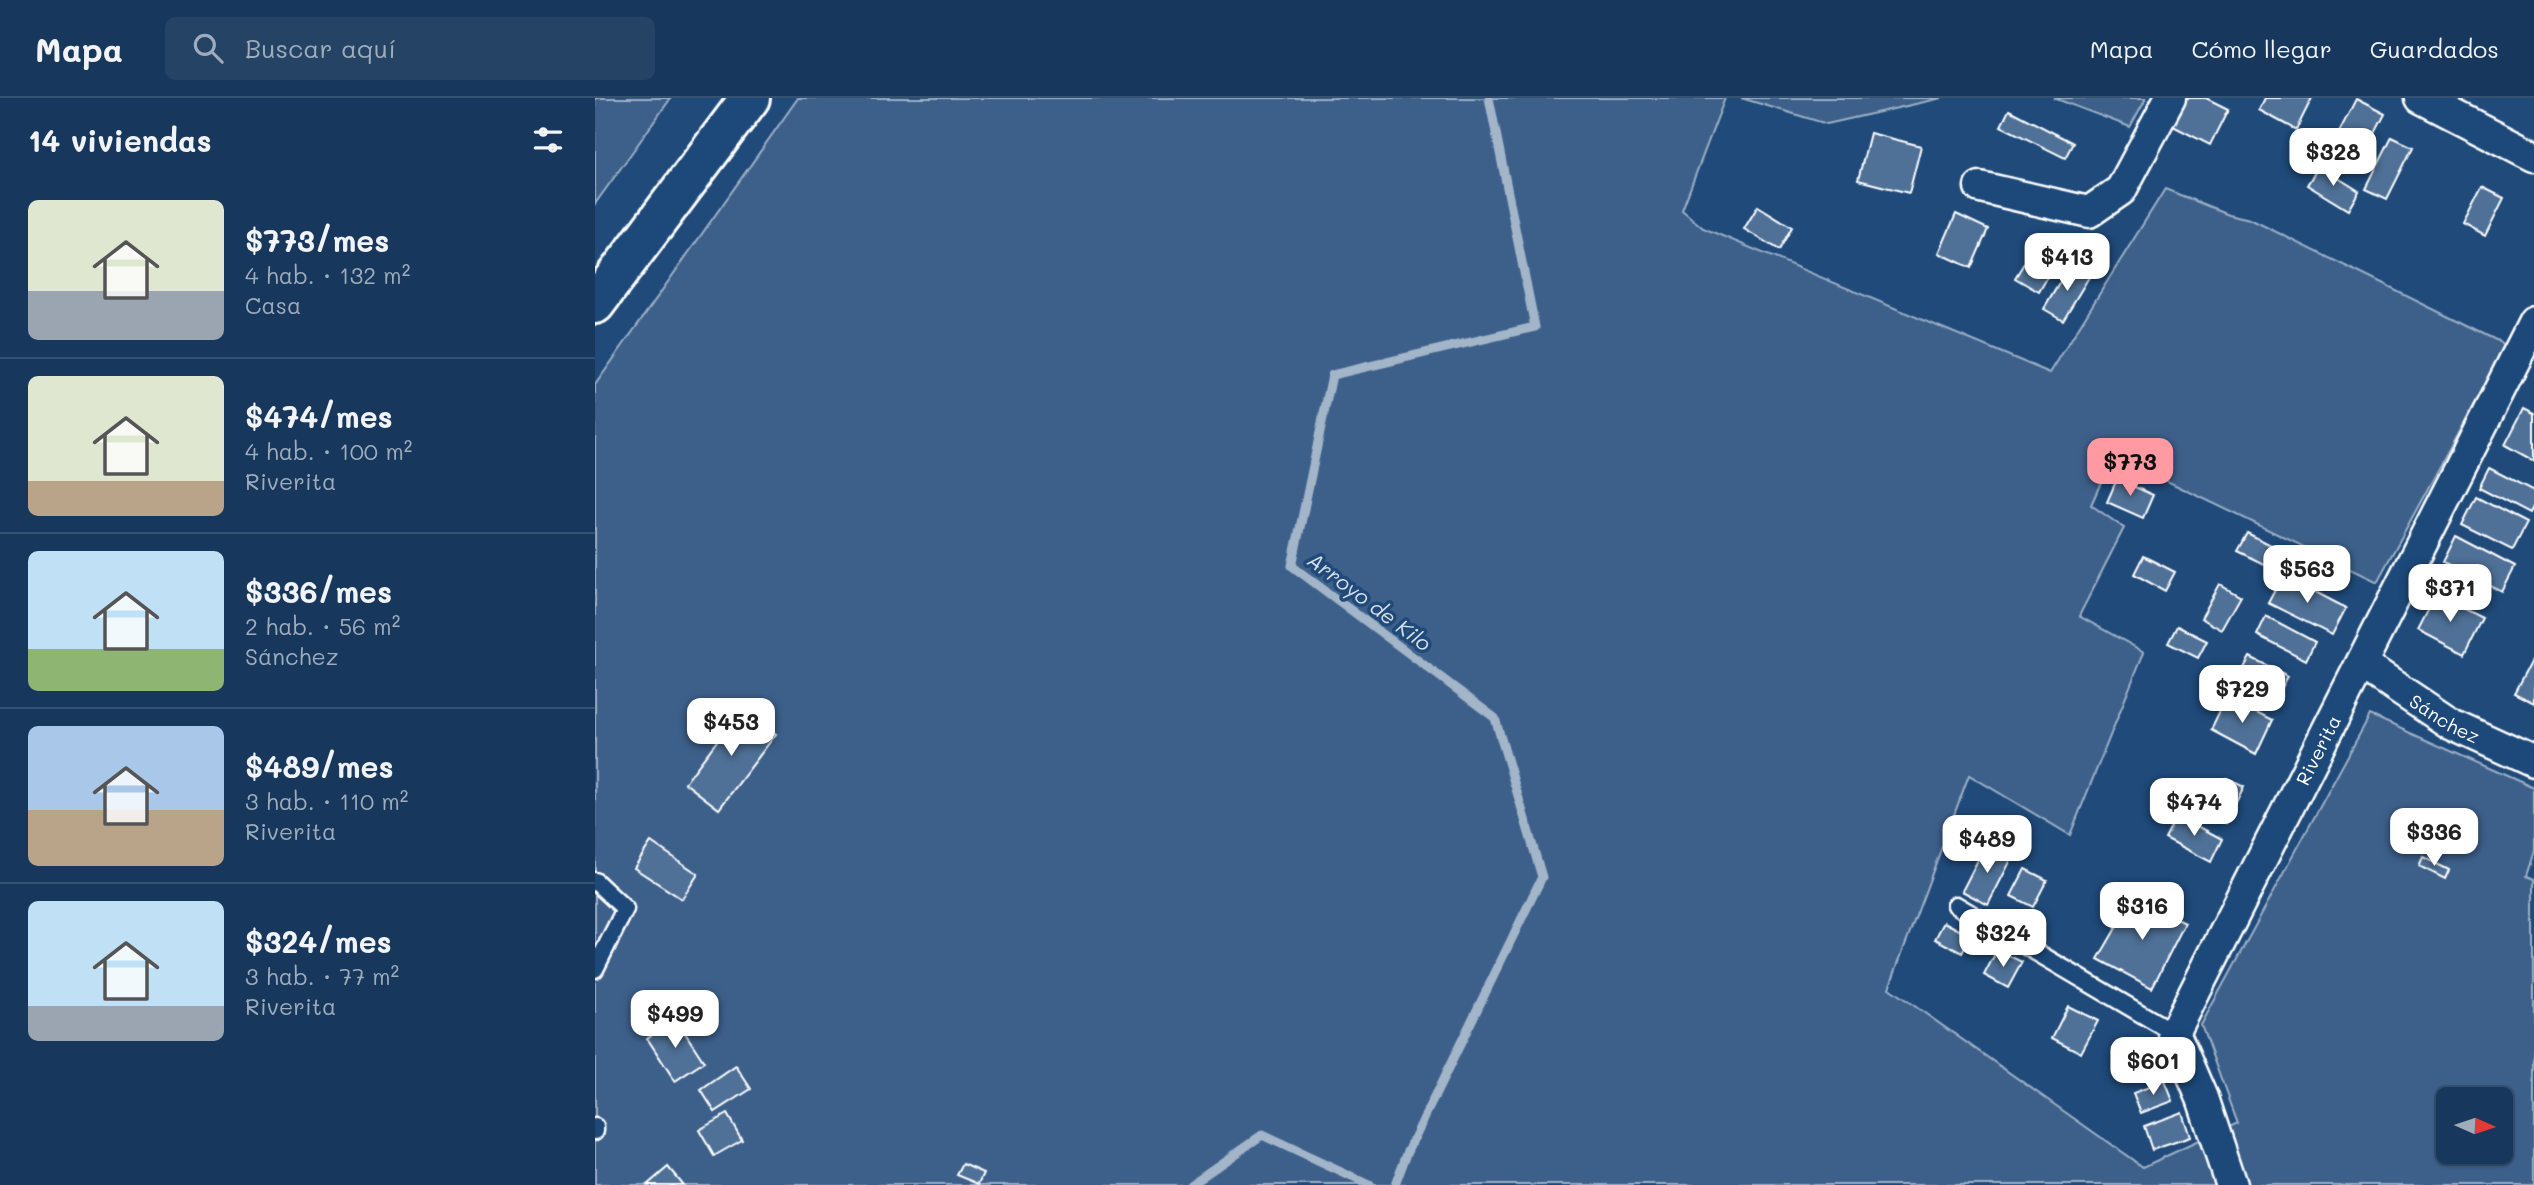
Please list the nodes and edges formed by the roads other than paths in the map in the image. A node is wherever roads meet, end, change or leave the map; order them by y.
1 (750, 98) edge
2 (2170, 98) edge
3 (2421, 98) edge
4 (2534, 156) edge
5 (1980, 187) dead end
6 (595, 304) edge
7 (2534, 322) edge
8 (2361, 664) junction
9 (2534, 762) edge
10 (595, 881) edge
11 (1956, 905) dead end
12 (595, 969) edge
13 (2174, 1034) junction
14 (2231, 1185) edge

1 - 6 street
2 - 5 street
3 - 4 street
7 - 8 street, Riverita
8 - 9 street, Sánchez
8 - 13 street, Riverita
10 - 12 lane
11 - 13 lane
13 - 14 street

